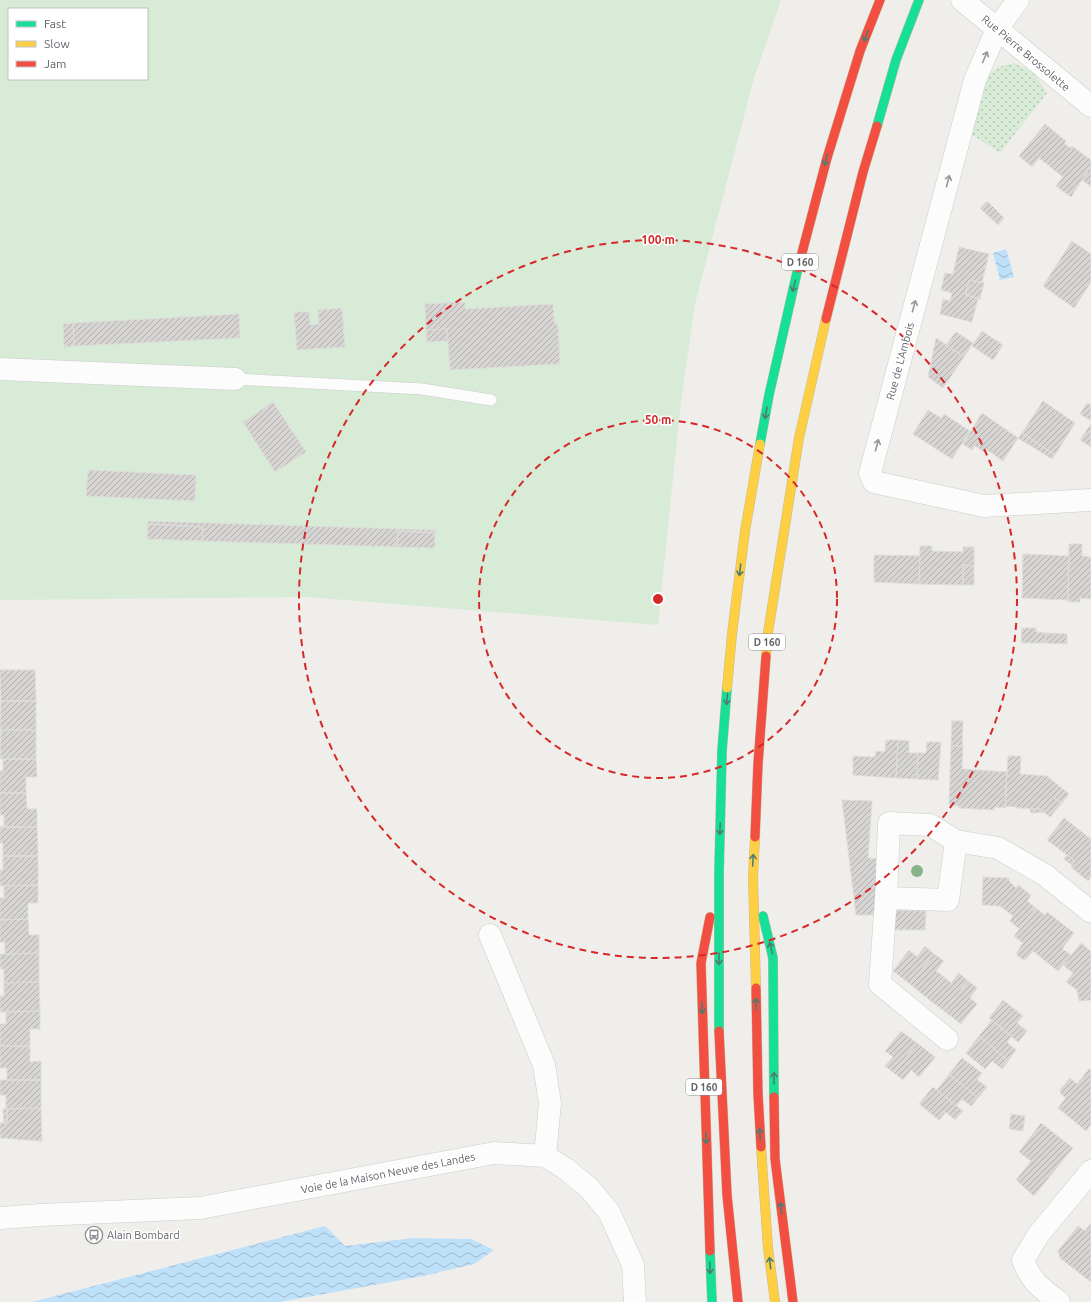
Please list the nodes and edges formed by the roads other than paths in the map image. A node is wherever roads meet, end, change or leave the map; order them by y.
1 (880, 0) edge
2 (919, 0) edge
3 (962, 0) edge
4 (1018, 0) edge
5 (997, 29) junction
6 (1091, 106) edge
7 (0, 369) edge
8 (235, 379) joint
9 (491, 400) dead end
10 (1091, 500) edge
11 (956, 841) junction
12 (719, 873) junction
13 (753, 877) junction
14 (886, 898) junction
15 (1091, 912) edge
16 (490, 935) dead end
17 (947, 1040) dead end
18 (545, 1156) junction
19 (1091, 1171) edge
20 (0, 1214) edge
21 (0, 1219) edge
22 (635, 1302) edge
23 (712, 1302) edge
24 (738, 1302) edge
25 (775, 1302) edge
26 (793, 1302) edge
27 (1059, 1302) edge

1 -> 12 highway, D 160
13 -> 2 highway, D 160
3 - 5 street, Rue Pierre Brossolette
4 - 5 street, Rue de L'Ambois
5 - 6 street, Rue Pierre Brossolette
10 -> 5 street, Rue de L'Ambois
7 - 8 street
8 - 9 lane
11 - 14 street
11 - 14 street
11 - 15 street
12 -> 23 highway, D 160
12 -> 24 highway, D 160
25 -> 13 highway, D 160
26 -> 13 highway, D 160
14 - 17 street
16 - 18 street
18 - 21 street, Voie de la Maison Neuve des Landes
18 - 22 street
19 - 27 street
20 - 21 street

